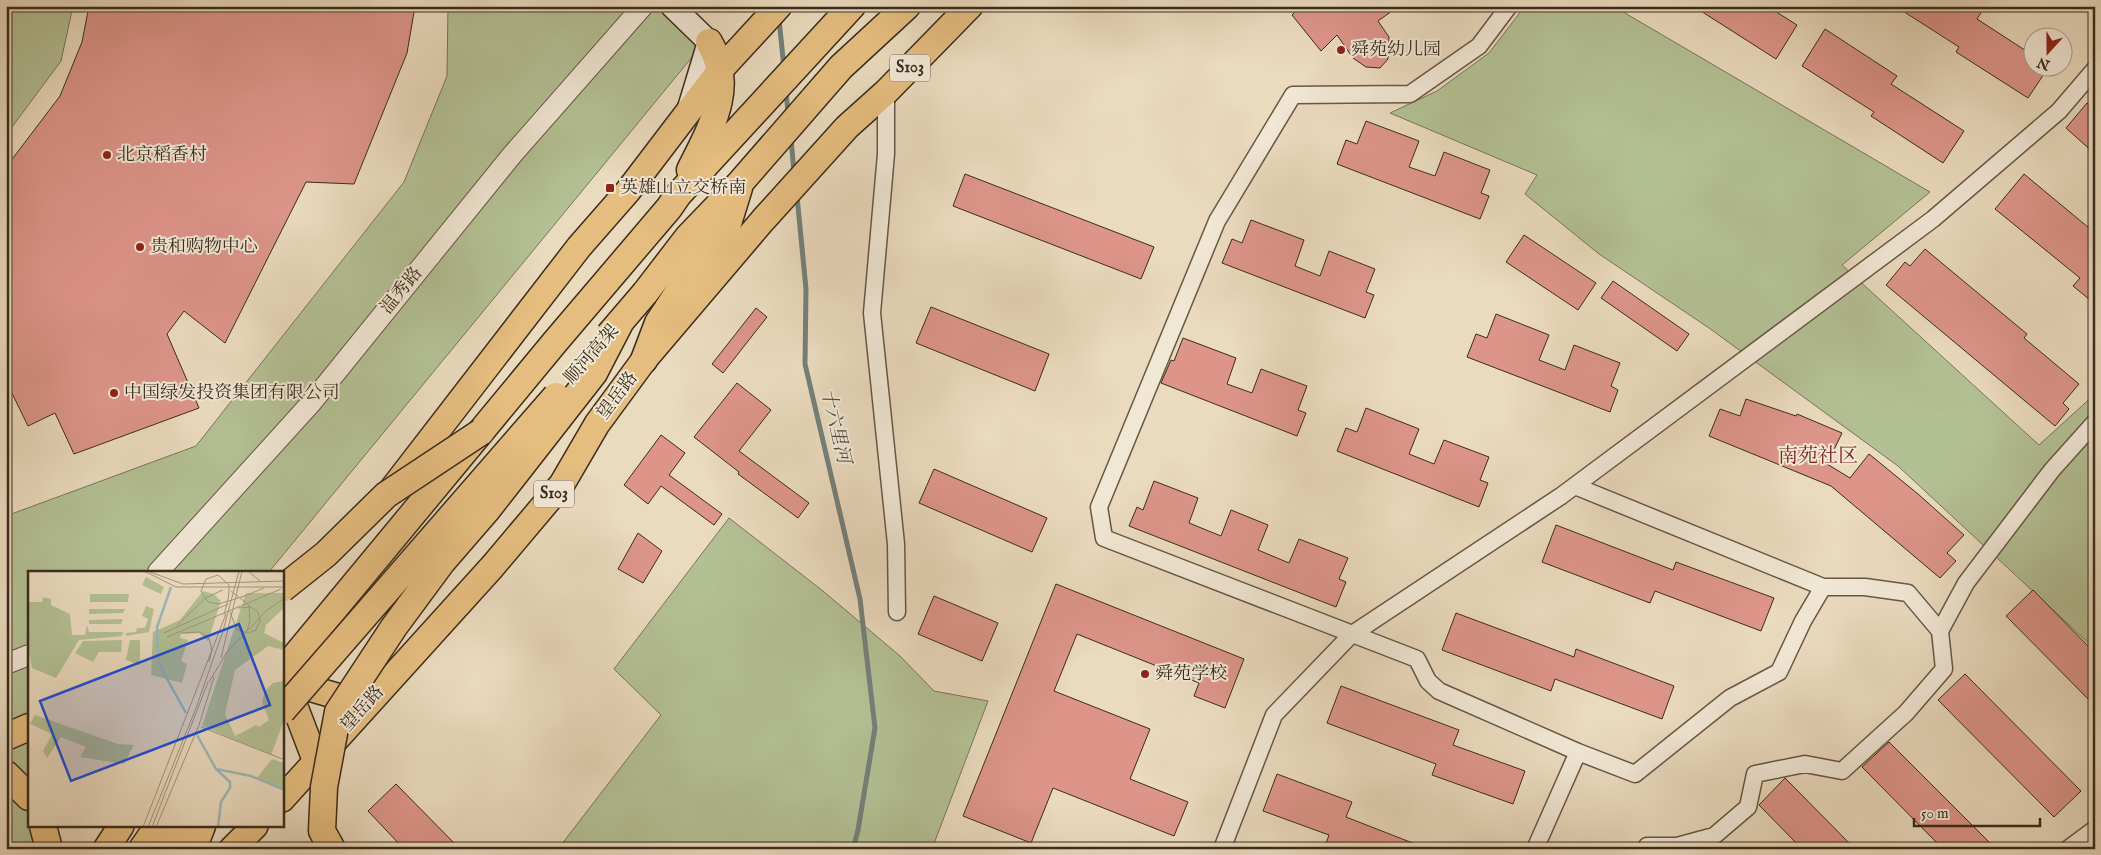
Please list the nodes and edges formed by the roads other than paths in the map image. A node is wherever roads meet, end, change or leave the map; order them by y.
1 (643, 6) edge
2 (672, 6) edge
3 (779, 6) edge
4 (852, 6) edge
5 (908, 6) edge
6 (970, 6) edge
7 (1509, 6) edge
8 (761, 26) junction
9 (709, 42) junction
10 (721, 69) junction
11 (2095, 69) edge
12 (886, 92) junction
13 (688, 113) junction
14 (744, 177) junction
15 (673, 202) junction
16 (621, 321) junction
17 (644, 360) junction
18 (2095, 422) edge
19 (481, 432) junction
20 (1574, 486) junction
21 (159, 571) edge
22 (1823, 587) junction
23 (284, 588) edge
24 (284, 601) edge
25 (897, 612) dead end
26 (1940, 631) junction
27 (1351, 635) junction
28 (28, 655) edge
29 (6, 664) edge
30 (284, 670) edge
31 (284, 674) edge
32 (284, 687) edge
33 (367, 705) junction
34 (284, 709) edge
35 (28, 727) edge
36 (6, 737) edge
37 (1578, 752) junction
38 (316, 762) junction
39 (6, 774) edge
40 (28, 796) edge
41 (284, 798) edge
42 (44, 828) edge
43 (120, 828) edge
44 (157, 828) edge
45 (182, 828) edge
46 (201, 828) edge
47 (253, 828) edge
48 (2095, 829) edge
49 (49, 849) edge
50 (106, 849) edge
51 (142, 849) edge
52 (166, 849) edge
53 (193, 849) edge
54 (232, 849) edge
55 (332, 849) edge
56 (1222, 849) edge
57 (1535, 849) edge
58 (1645, 849) edge
59 (2068, 849) edge

1 - 21 street, 温秀路
2 - 9 main road
3 - 8 main road
4 - 15 highway, 顺河高架
5 - 14 highway, 顺河高架
6 - 12 main road, 望岳路 / S103
7 - 27 street
8 - 9 main road
8 - 10 main road
9 - 10 highway
9 - 13 main road
10 - 13 main road
10 - 15 highway
11 - 20 street
12 - 17 main road, 望岳路 / S103
12 - 25 street
13 - 24 main road
14 - 16 highway, 顺河高架, bridge
14 - 17 highway
15 - 19 highway, 顺河高架
16 - 34 highway, 顺河高架, bridge
16 - 55 highway, bridge
17 - 33 main road, 望岳路 / S103
18 - 26 street
19 - 23 highway, bridge
19 - 30 highway, 顺河高架, bridge
20 - 22 street
20 - 27 street
22 - 26 street
22 - 37 street
26 - 58 street
27 - 37 street
27 - 56 street
28 - 29 street
31 - 33 main road
32 - 38 main road
33 - 38 main road, 望岳路 / S103
35 - 36 highway
37 - 57 street
38 - 41 main road, 望岳路 / S103
39 - 40 highway
42 - 49 highway
43 - 50 main road
44 - 51 highway
45 - 52 highway
46 - 53 highway
47 - 54 main road
48 - 59 street

